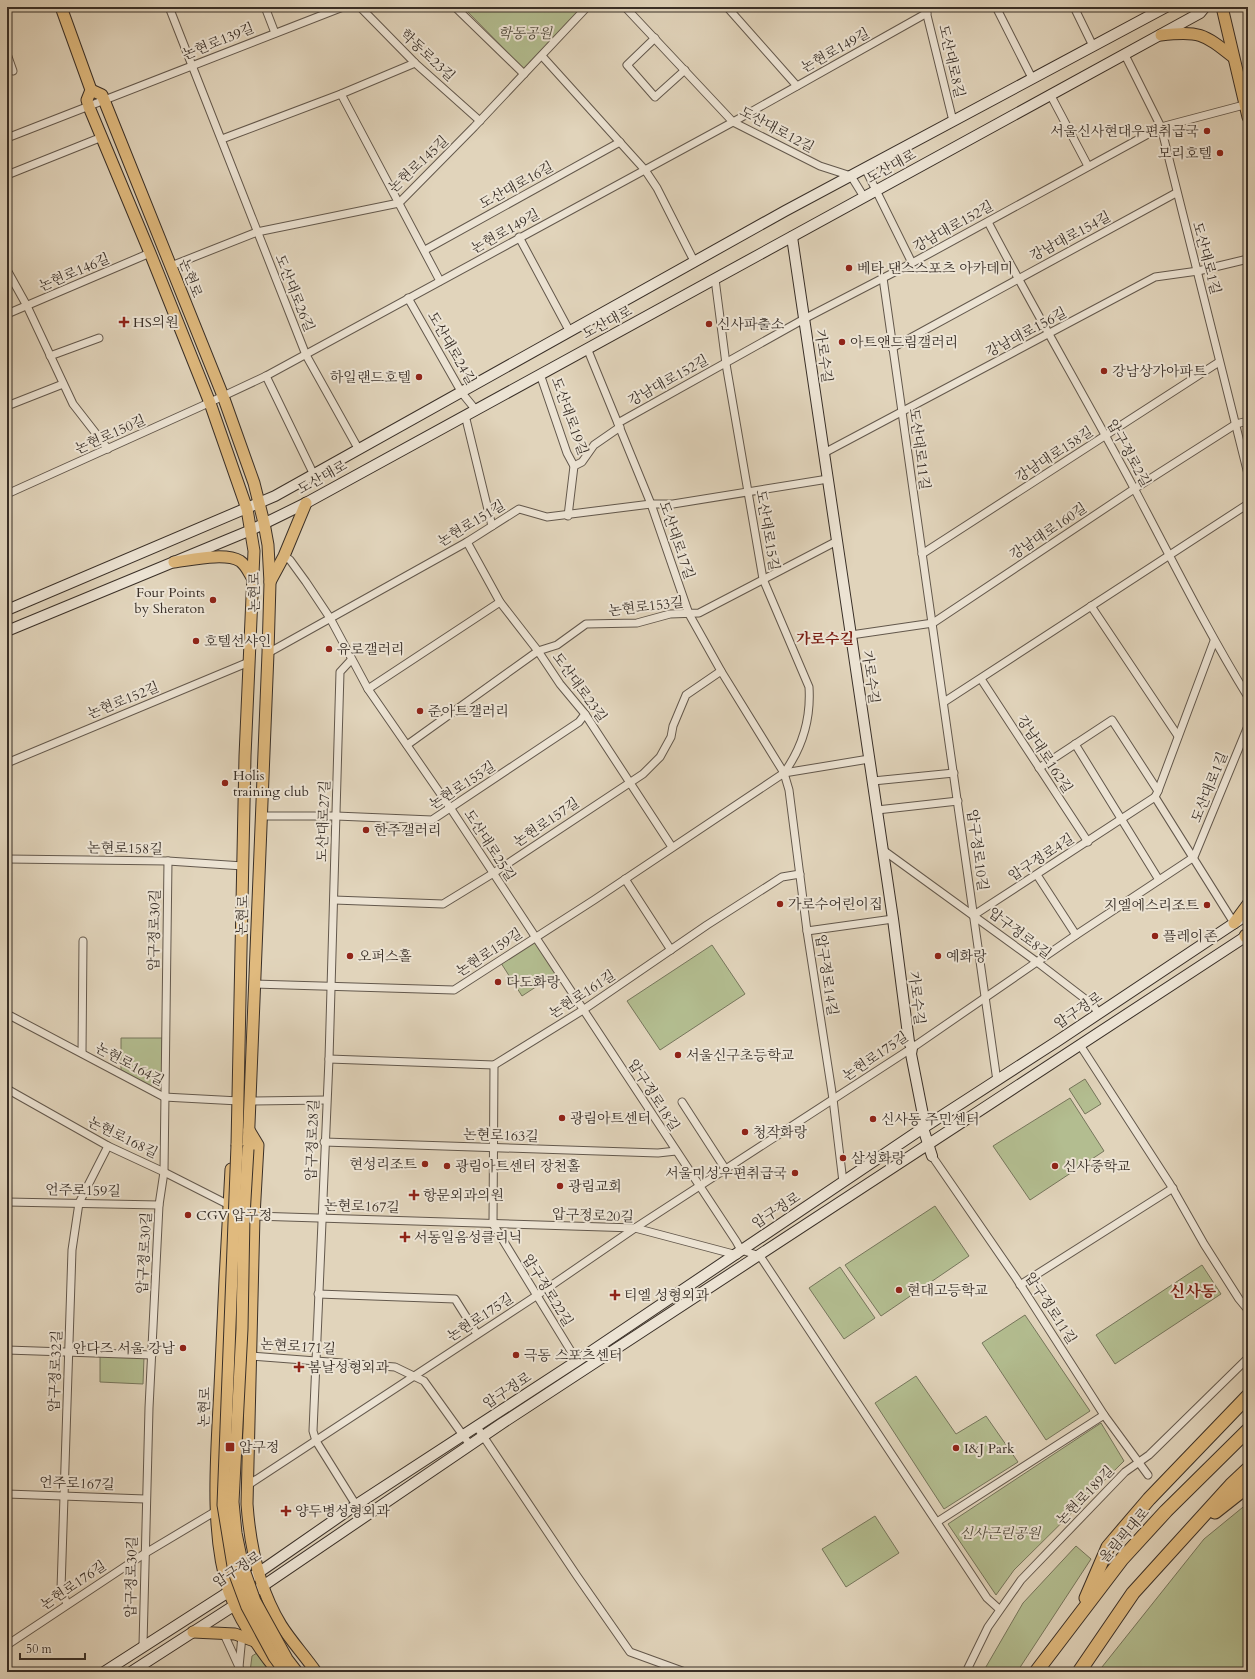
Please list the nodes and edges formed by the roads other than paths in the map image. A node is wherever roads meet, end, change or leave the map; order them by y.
1 (61, 7) edge
2 (169, 7) edge
3 (265, 7) edge
4 (343, 7) edge
5 (360, 7) edge
6 (454, 7) edge
7 (587, 7) edge
8 (626, 7) edge
9 (727, 7) edge
10 (996, 7) edge
11 (1074, 7) edge
12 (1166, 7) edge
13 (1205, 7) edge
14 (1222, 7) edge
15 (926, 10) edge
16 (275, 33) junction
17 (1161, 35) junction
18 (655, 38) junction
19 (1093, 46) junction
20 (7, 54) edge
21 (1125, 55) junction
22 (542, 56) junction
23 (1233, 57) junction
24 (415, 63) junction
25 (192, 66) junction
26 (685, 70) junction
27 (13, 71) dead end
28 (524, 74) junction
29 (1032, 78) junction
30 (797, 86) junction
31 (91, 90) junction
32 (341, 94) junction
33 (1050, 94) junction
34 (104, 101) junction
35 (1244, 105) junction
36 (89, 107) junction
37 (1248, 118) edge
38 (480, 121) junction
39 (953, 121) junction
40 (733, 122) junction
41 (1161, 127) junction
42 (102, 137) junction
43 (7, 138) edge
44 (222, 139) junction
45 (620, 142) junction
46 (1088, 166) junction
47 (865, 168) junction
48 (645, 170) junction
49 (7, 175) edge
50 (851, 176) junction
51 (876, 190) junction
52 (1176, 193) junction
53 (864, 197) junction
54 (399, 203) junction
55 (988, 222) junction
56 (257, 232) junction
57 (792, 237) junction
58 (519, 238) junction
59 (425, 250) junction
60 (150, 252) junction
61 (1248, 259) edge
62 (694, 261) junction
63 (912, 263) junction
64 (171, 266) junction
65 (7, 270) edge
66 (1198, 271) junction
67 (883, 278) junction
68 (1017, 278) junction
69 (715, 279) junction
70 (440, 281) junction
71 (408, 298) junction
72 (27, 306) junction
73 (7, 314) edge
74 (804, 319) junction
75 (570, 332) junction
76 (1048, 336) junction
77 (99, 338) dead end
78 (587, 348) junction
79 (892, 348) junction
80 (306, 354) junction
81 (50, 356) junction
82 (1219, 362) junction
83 (726, 364) junction
84 (540, 374) junction
85 (266, 376) junction
86 (63, 384) junction
87 (462, 393) junction
88 (223, 396) junction
89 (210, 403) junction
90 (7, 406) edge
91 (475, 409) junction
92 (902, 413) junction
93 (465, 415) junction
94 (1248, 421) edge
95 (1236, 424) junction
96 (619, 425) junction
97 (1105, 436) junction
98 (108, 449) junction
99 (359, 450) junction
100 (824, 453) junction
101 (574, 466) junction
102 (1248, 474) edge
103 (314, 476) junction
104 (828, 479) junction
105 (1134, 489) junction
106 (748, 492) junction
107 (7, 494) edge
108 (260, 503) junction
109 (306, 503) junction
110 (651, 504) junction
111 (1248, 504) edge
112 (247, 509) junction
113 (568, 516) junction
114 (264, 523) junction
115 (492, 526) junction
116 (251, 530) junction
117 (837, 541) junction
118 (467, 542) junction
119 (922, 554) junction
120 (1168, 554) junction
121 (284, 556) junction
122 (174, 562) junction
123 (253, 579) junction
124 (763, 579) junction
125 (270, 583) junction
126 (500, 602) junction
127 (1091, 606) junction
128 (7, 610) edge
129 (689, 614) junction
130 (330, 618) junction
131 (933, 623) junction
132 (7, 631) edge
133 (851, 635) junction
134 (1214, 641) junction
135 (538, 651) junction
136 (268, 653) junction
137 (352, 660) junction
138 (249, 662) junction
139 (721, 671) junction
140 (981, 679) junction
141 (368, 689) junction
142 (1248, 697) edge
143 (944, 702) junction
144 (586, 714) junction
145 (1248, 726) edge
146 (1178, 736) junction
147 (1076, 744) junction
148 (407, 745) junction
149 (869, 759) junction
150 (7, 763) edge
151 (1039, 768) junction
152 (784, 773) junction
153 (954, 773) junction
154 (873, 781) junction
155 (629, 782) junction
156 (1156, 794) junction
157 (958, 801) junction
158 (451, 809) junction
159 (877, 810) junction
160 (261, 816) junction
161 (336, 816) junction
162 (1122, 819) junction
163 (1088, 842) junction
164 (672, 847) junction
165 (883, 850) junction
166 (1194, 857) junction
167 (7, 858) edge
168 (168, 861) junction
169 (243, 866) junction
170 (492, 874) junction
171 (800, 874) junction
172 (1037, 875) junction
173 (625, 879) junction
174 (1159, 880) junction
175 (334, 900) junction
176 (1248, 904) edge
177 (1248, 914) edge
178 (974, 915) junction
179 (893, 919) junction
180 (1234, 923) junction
181 (807, 931) junction
182 (1076, 934) junction
183 (1248, 936) edge
184 (536, 938) junction
185 (82, 941) dead end
186 (671, 950) junction
187 (1038, 962) junction
188 (254, 984) junction
189 (330, 986) junction
190 (986, 998) junction
191 (583, 1010) junction
192 (1098, 1013) junction
193 (7, 1014) edge
194 (1071, 1032) junction
195 (1080, 1045) junction
196 (912, 1048) junction
197 (82, 1053) junction
198 (329, 1059) junction
199 (494, 1066) junction
200 (997, 1081) junction
201 (7, 1089) edge
202 (164, 1097) junction
203 (833, 1099) junction
204 (326, 1100) junction
205 (245, 1101) junction
206 (682, 1102) dead end
207 (923, 1124) junction
208 (244, 1130) junction
209 (324, 1142) junction
210 (927, 1144) junction
211 (108, 1146) junction
212 (243, 1147) junction
213 (493, 1148) junction
214 (676, 1151) junction
215 (932, 1156) joint
216 (726, 1170) junction
217 (164, 1172) junction
218 (843, 1182) junction
219 (1171, 1186) junction
220 (700, 1187) junction
221 (7, 1202) edge
222 (79, 1203) junction
223 (159, 1205) junction
224 (229, 1205) junction
225 (254, 1216) junction
226 (322, 1217) junction
227 (493, 1224) junction
228 (635, 1228) junction
229 (737, 1252) junction
230 (760, 1256) junction
231 (1020, 1285) junction
232 (318, 1294) junction
233 (536, 1296) junction
234 (1248, 1310) edge
235 (477, 1334) junction
236 (7, 1350) edge
237 (69, 1352) junction
238 (152, 1355) junction
239 (250, 1356) junction
240 (1248, 1358) edge
241 (316, 1360) junction
242 (577, 1361) junction
243 (415, 1375) junction
244 (1248, 1396) edge
245 (1104, 1415) junction
246 (477, 1426) junction
247 (1248, 1430) edge
248 (463, 1436) junction
249 (484, 1437) junction
250 (316, 1441) junction
251 (470, 1445) junction
252 (1138, 1462) junction
253 (1248, 1469) edge
254 (1148, 1475) dead end
255 (217, 1479) junction
256 (248, 1481) junction
257 (1248, 1486) edge
258 (7, 1494) edge
259 (64, 1496) junction
260 (145, 1499) junction
261 (247, 1504) junction
262 (356, 1505) junction
263 (216, 1508) junction
264 (937, 1522) junction
265 (1189, 1533) junction
266 (144, 1554) junction
267 (258, 1573) junction
268 (263, 1586) junction
269 (229, 1591) junction
270 (67, 1604) junction
271 (235, 1605) junction
272 (999, 1609) junction
273 (1078, 1618) junction
274 (193, 1632) junction
275 (223, 1632) junction
276 (242, 1636) junction
277 (257, 1642) junction
278 (7, 1645) edge
279 (143, 1645) junction
280 (240, 1669) edge
281 (316, 1670) edge
282 (104, 1672) edge
283 (131, 1672) edge
284 (278, 1672) edge
285 (285, 1672) edge
286 (297, 1672) edge
287 (685, 1672) edge
288 (966, 1672) edge
289 (1036, 1672) edge
290 (1079, 1672) edge

1 - 31 main road, 논현로
2 - 25 street, 도산대로26길
3 - 16 street
4 - 16 street, 논현로139길
5 - 24 street, 학동로23길
6 - 28 street
7 - 22 street, 논현로145길
8 - 18 street, 도산대로12길
9 - 30 street, 논현로149길
10 - 29 street
11 - 19 street
12 - 19 main road, 도산대로
13 - 17 main road, 도산대로
14 - 23 main road
15 - 30 street, 논현로149길
15 - 39 street, 도산대로8길
16 - 25 street, 논현로139길
17 - 21 main road, 도산대로
17 - 23 main road
18 - 26 street, 도산대로12길
18 - 26 street
19 - 29 main road, 도산대로
20 - 27 street
21 - 33 main road, 도산대로
21 - 41 street, 도산대로1길
22 - 28 street, 논현로145길
22 - 45 street
23 - 35 main road
24 - 32 street
24 - 38 street, 학동로23길
25 - 34 street, 논현로139길
25 - 44 street, 도산대로26길
26 - 40 street, 도산대로12길
28 - 38 street, 논현로145길
29 - 39 main road, 도산대로
30 - 40 street, 논현로149길
31 - 34 main road, 논현로
31 - 36 main road, 논현로
32 - 44 street
32 - 54 street
33 - 46 street
33 - 51 main road, 도산대로
34 - 36 street, 논현로139길
34 - 64 main road, 논현로
35 - 37 main road
35 - 41 street, 강남대로152길
36 - 42 main road, 논현로
36 - 43 street, 논현로139길
38 - 54 street, 논현로145길
39 - 47 main road, 도산대로
40 - 48 street, 논현로149길
40 - 50 street, 도산대로12길
41 - 46 street, 강남대로152길
41 - 52 street, 도산대로1길
42 - 49 street
42 - 60 main road, 논현로
44 - 56 street, 도산대로26길
45 - 48 street
45 - 59 street, 도산대로16길
46 - 55 street, 강남대로152길
47 - 50 main road, 도산대로
47 - 51 street
48 - 58 street, 논현로149길
48 - 62 street
50 - 53 street
50 - 62 main road, 도산대로
51 - 53 main road, 도산대로
51 - 63 street
52 - 66 street, 도산대로1길
52 - 68 street, 강남대로154길
53 - 57 main road, 도산대로
54 - 56 street, 논현로145길
54 - 59 street
55 - 63 street, 강남대로152길
55 - 68 street, 압구정로2길
56 - 64 street, 논현로145길
56 - 80 street, 도산대로26길
57 - 69 main road, 도산대로
57 - 74 main road, 가로수길
58 - 70 street, 논현로149길
58 - 75 street, 도산대로
59 - 70 street
60 - 72 street, 논현로146길
60 - 89 main road, 논현로
61 - 66 street, 강남대로156길
62 - 75 main road, 도산대로
63 - 67 street, 강남대로152길
64 - 88 main road, 논현로
65 - 72 street
66 - 76 street, 강남대로156길
66 - 82 street, 도산대로1길
67 - 74 street, 강남대로152길
67 - 79 street, 도산대로11길
68 - 76 street, 압구정로2길
68 - 79 street, 강남대로154길
69 - 78 main road, 도산대로
69 - 83 street, 도산대로15길
70 - 71 street, 논현로149길
71 - 80 street, 논현로149길
71 - 87 street, 도산대로24길
72 - 73 street, 논현로146길
72 - 81 street
74 - 83 street, 강남대로152길
74 - 100 main road, 가로수길
75 - 87 main road, 도산대로
76 - 92 street, 강남대로156길
76 - 97 street, 압구정로2길
77 - 81 street
78 - 84 main road, 도산대로
78 - 96 street, 도산대로17길
79 - 92 street, 도산대로11길
80 - 85 street, 논현로149길
80 - 99 street, 도산대로26길
81 - 86 street
82 - 95 street, 도산대로1길
82 - 97 street, 강남대로158길
83 - 96 street, 강남대로152길
83 - 106 street, 도산대로15길
84 - 91 main road, 도산대로
84 - 101 street, 도산대로19길
85 - 88 street, 논현로149길
85 - 103 street
86 - 90 street
86 - 98 street
87 - 91 street, 도산대로24길
87 - 99 main road, 도산대로
88 - 89 street, 논현로150길
88 - 108 main road, 논현로
89 - 98 street, 논현로150길
89 - 112 main road, 논현로
91 - 93 main road, 도산대로
92 - 100 street, 강남대로156길
92 - 119 street, 도산대로11길
93 - 109 main road, 도산대로
93 - 115 street
94 - 95 street, 강남대로160길
95 - 102 street, 도산대로1길
95 - 105 street, 강남대로160길
96 - 101 street, 강남대로152길
96 - 110 street, 도산대로17길
97 - 105 street, 압구정로2길
97 - 119 street, 강남대로158길
98 - 107 street, 논현로150길
99 - 103 main road, 도산대로
100 - 104 main road, 가로수길
101 - 113 street, 도산대로19길
103 - 108 main road, 도산대로
104 - 106 street, 논현로151길
104 - 117 main road, 가로수길
105 - 120 street, 압구정로2길
105 - 131 street, 강남대로160길
106 - 110 street, 논현로151길
106 - 124 street, 도산대로15길
108 - 112 main road, 도산대로
108 - 114 main road, 논현로
109 - 114 main road, 도산대로
109 - 121 main road
110 - 113 street, 논현로151길
110 - 129 street, 도산대로17길
111 - 120 street
112 - 116 main road, 논현로
112 - 128 main road, 도산대로
113 - 115 street, 논현로151길
114 - 116 main road, 도산대로
114 - 125 main road, 논현로
115 - 118 street, 논현로151길
116 - 122 main road, 도산대로
116 - 123 main road, 논현로
117 - 124 street, 논현로153길
117 - 133 main road, 가로수길
118 - 126 street, 도산대로23길
118 - 130 street, 논현로151길
119 - 131 street, 도산대로11길
120 - 127 street
120 - 134 street, 압구정로2길
121 - 125 main road
121 - 130 street, 도산대로25길
122 - 123 main road
122 - 132 main road, 도산대로
123 - 138 main road, 논현로
124 - 129 street, 논현로153길
124 - 152 street, 도산대로15길
125 - 136 main road, 논현로
126 - 135 street, 도산대로23길
126 - 141 street
127 - 140 street
127 - 146 street
129 - 135 street, 논현로153길
129 - 139 street, 도산대로17길
130 - 136 street, 논현로151길
130 - 137 street, 도산대로25길
131 - 133 street, 강남대로160길
131 - 143 street, 압구정로10길
133 - 149 main road, 가로수길
134 - 142 street, 압구정로2길
134 - 146 street
135 - 144 street, 도산대로23길
135 - 148 street, 논현로153길
136 - 160 main road, 논현로
137 - 141 street, 도산대로25길
137 - 161 street, 도산대로27길
138 - 150 street, 논현로152길
138 - 169 main road, 논현로
139 - 152 street, 도산대로17길
139 - 155 street, 논현로157길
140 - 143 street
140 - 151 street, 강남대로162길
141 - 148 street, 도산대로25길
143 - 153 street, 압구정로10길
144 - 155 street, 도산대로23길
144 - 158 street, 논현로155길
145 - 166 street, 도산대로1길
146 - 156 street
147 - 151 street
147 - 156 street
147 - 162 street
148 - 158 street, 도산대로25길
149 - 152 street, 논현로159길
149 - 154 main road, 가로수길
151 - 163 street, 강남대로162길
152 - 164 street, 논현로159길
152 - 171 street, 압구정로14길
153 - 154 street
153 - 157 street, 압구정로10길
154 - 159 main road, 가로수길
155 - 164 street, 도산대로23길
155 - 170 street, 논현로157길
156 - 162 street, 압구정로4길
156 - 166 street
157 - 159 street
157 - 178 street, 압구정로10길
158 - 161 street, 논현로155길
158 - 170 street, 도산대로25길
159 - 165 main road, 가로수길
160 - 161 street, 논현로155길
160 - 188 main road, 논현로
161 - 175 street, 도산대로27길
162 - 163 street, 압구정로4길
162 - 174 street
163 - 172 street, 압구정로4길
164 - 173 street, 논현로159길
165 - 178 street, 압구정로8길
165 - 179 main road, 가로수길
166 - 174 street, 논현로175길
166 - 180 street
167 - 168 street, 논현로158길
168 - 169 street, 논현로158길
168 - 202 street, 압구정로30길
169 - 205 main road, 논현로
170 - 175 street, 논현로157길
170 - 184 street, 도산대로25길
171 - 181 street, 압구정로14길
171 - 186 street, 논현로161길
172 - 178 street, 압구정로4길
172 - 182 street
173 - 184 street, 논현로159길
173 - 186 street
174 - 182 street, 논현로175길
175 - 189 street, 도산대로27길
176 - 180 main road
177 - 180 main road, 압구정로
178 - 187 street, 압구정로8길
178 - 190 street, 압구정로10길
179 - 181 street
179 - 196 main road, 가로수길
180 - 192 main road, 압구정로
181 - 203 street, 압구정로14길
182 - 187 street, 논현로175길
183 - 195 main road, 압구정로
184 - 189 street, 논현로159길
184 - 191 street, 압구정로18길
185 - 197 street, 논현로164길
186 - 191 street, 논현로161길
187 - 190 street, 논현로175길
187 - 192 street, 압구정로8길
188 - 189 street, 논현로159길
188 - 205 main road, 논현로
189 - 198 street, 압구정로28길
190 - 196 street, 논현로175길
190 - 200 street, 압구정로10길
191 - 199 street, 논현로161길
191 - 214 street, 압구정로18길
192 - 194 main road, 압구정로
193 - 197 street, 논현로164길
194 - 195 main road
194 - 200 main road, 압구정로
195 - 210 main road, 압구정로
195 - 219 street
196 - 203 street, 논현로175길
196 - 207 main road, 가로수길
197 - 202 street, 논현로164길
198 - 199 street
198 - 204 street, 압구정로28길
199 - 213 street
200 - 207 main road, 압구정로
201 - 211 street, 논현로168길
202 - 205 street, 논현로164길
202 - 217 street, 압구정로30길
203 - 216 street, 논현로175길
203 - 218 street, 압구정로14길
204 - 205 street
204 - 209 street, 압구정로28길
205 - 208 main road, 논현로
206 - 216 street
207 - 210 main road
207 - 218 main road, 압구정로
208 - 212 main road, 논현로
208 - 224 main road, 논현로
208 - 225 main road, 논현로
209 - 213 street, 논현로163길
209 - 226 street, 압구정로28길
210 - 215 main road
210 - 230 main road, 압구정로
211 - 217 street, 논현로168길
211 - 222 street, 압구정로32길
212 - 285 main road, 논현로, bridge
212 - 286 main road, 논현로, bridge
213 - 214 street, 논현로163길
213 - 227 street
214 - 220 street, 압구정로18길
215 - 231 street, 압구정로11길
216 - 220 street, 논현로175길
217 - 223 street, 압구정로30길
217 - 224 street, 논현로168길
218 - 229 main road, 압구정로
219 - 231 street
219 - 234 street
220 - 228 street, 논현로175길
220 - 229 street, 압구정로18길
221 - 222 street, 언주로159길
222 - 223 street, 언주로159길
222 - 237 street, 압구정로32길
223 - 238 street, 압구정로30길
224 - 255 main road, 논현로
225 - 226 street, 논현로167길
225 - 239 main road, 논현로
226 - 227 street, 논현로167길
226 - 232 street, 압구정로28길
227 - 228 street, 압구정로20길
227 - 233 street, 압구정로22길
228 - 229 street, 압구정로20길
228 - 233 street, 논현로175길
229 - 230 street, 압구정로20길
229 - 242 main road, 압구정로
230 - 249 main road, 압구정로
230 - 264 street
231 - 245 street, 압구정로11길
232 - 235 street
232 - 241 street, 압구정로28길
233 - 235 street, 논현로175길
233 - 242 street, 압구정로22길
235 - 243 street, 논현로175길
236 - 237 street
237 - 238 street
237 - 259 street, 압구정로32길
238 - 260 street, 압구정로30길
239 - 241 street, 논현로171길
239 - 256 main road, 논현로
240 - 252 street, 논현로189길
241 - 243 street, 논현로171길
241 - 250 street, 압구정로28길
242 - 246 main road, 압구정로
243 - 248 street
243 - 250 street, 논현로175길
244 - 273 highway
245 - 252 street, 압구정로11길
245 - 264 street
246 - 248 main road, 압구정로
246 - 249 street
247 - 273 highway, 올림픽대로
248 - 251 street
248 - 262 main road, 압구정로
249 - 251 main road, 압구정로
249 - 287 street
250 - 256 street, 논현로175길
250 - 262 street, 압구정로28길
251 - 268 main road, 압구정로
252 - 254 street, 압구정로11길
252 - 272 street, 논현로189길
253 - 265 highway
255 - 256 main road
255 - 263 main road, 논현로
256 - 261 main road, 논현로
257 - 265 highway
258 - 259 street, 언주로167길
259 - 260 street, 언주로167길
259 - 270 street, 압구정로32길
260 - 266 street, 압구정로30길
261 - 263 main road
261 - 267 main road, 논현로
262 - 267 main road, 압구정로
263 - 266 street, 논현로176길
263 - 269 main road, 논현로
264 - 272 street
265 - 290 highway
266 - 270 street, 논현로176길
266 - 279 street, 압구정로30길
267 - 268 main road, 논현로
267 - 269 main road, 압구정로
268 - 271 main road, 압구정로
268 - 281 main road, 논현로
269 - 271 main road, 논현로
269 - 279 main road, 압구정로
270 - 278 street, 논현로176길
271 - 274 main road, 압구정로
271 - 277 main road, 논현로
272 - 288 street, 논현로189길
273 - 289 highway, 올림픽대로
274 - 275 main road
274 - 283 main road, 압구정로
275 - 276 main road
275 - 280 street
276 - 277 main road
276 - 280 street
277 - 284 main road, 논현로
279 - 282 main road, 압구정로

